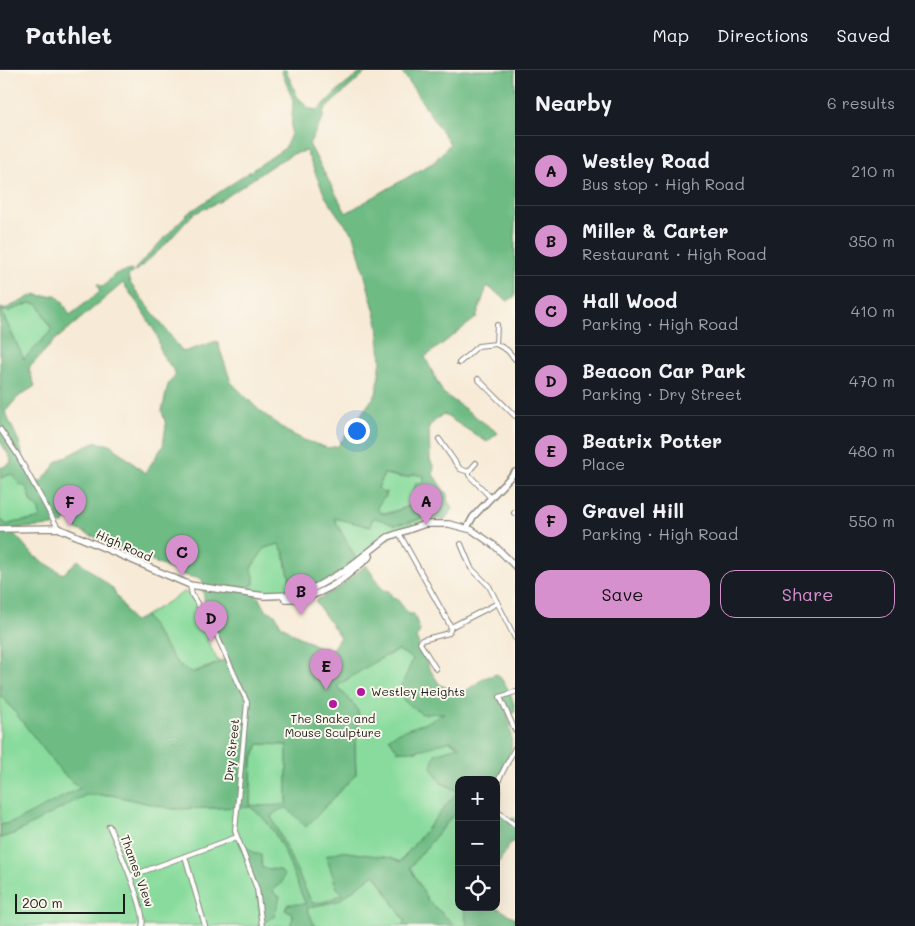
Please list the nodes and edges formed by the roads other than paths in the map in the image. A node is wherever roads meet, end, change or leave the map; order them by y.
1 (497, 325) dead end
2 (496, 344) junction
3 (515, 359) edge
4 (459, 362) dead end
5 (478, 379) dead end
6 (515, 416) edge
7 (0, 429) edge
8 (439, 439) dead end
9 (476, 463) dead end
10 (469, 472) junction
11 (515, 472) edge
12 (491, 498) junction
13 (58, 528) junction
14 (467, 528) junction
15 (0, 529) edge
16 (398, 532) junction
17 (460, 544) dead end
18 (515, 566) edge
19 (190, 585) junction
20 (498, 603) junction
21 (451, 627) junction
22 (515, 638) edge
23 (436, 669) dead end
24 (515, 692) edge
25 (515, 730) edge
26 (515, 748) edge
27 (500, 777) edge
28 (500, 813) edge
29 (515, 825) edge
30 (109, 826) dead end
31 (237, 837) junction
32 (185, 856) junction
33 (131, 876) junction
34 (143, 925) edge
35 (206, 926) edge
36 (262, 926) edge

1 - 2 street
2 - 3 street
2 - 4 street
5 - 6 street
7 - 13 street
8 - 10 street
9 - 10 street
10 - 12 street
11 - 12 street
12 - 14 street
13 - 15 main road
13 - 19 main road, High Road
14 - 16 main road, High Road
14 - 18 main road
16 - 19 main road, High Road
16 - 21 street
17 - 20 street
19 - 31 street, Dry Street
20 - 21 street
20 - 22 street
21 - 23 street
24 - 25 street
26 - 27 street
28 - 29 street
30 - 33 street, Thames View
31 - 32 street
31 - 36 street, Dry Street
32 - 33 street
32 - 35 street
33 - 34 street, Thames View

